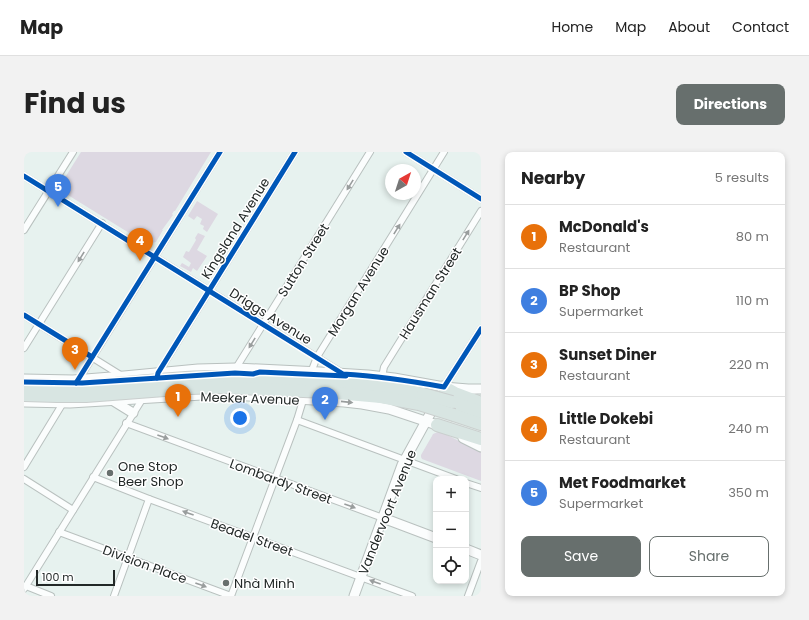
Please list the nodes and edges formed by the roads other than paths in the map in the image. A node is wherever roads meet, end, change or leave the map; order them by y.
1 (73, 152) edge
2 (220, 152) edge
3 (295, 152) edge
4 (370, 152) edge
5 (406, 152) edge
6 (444, 152) edge
7 (434, 169) junction
8 (24, 176) edge
9 (49, 190) junction
10 (481, 199) edge
11 (481, 211) edge
12 (102, 223) junction
13 (24, 230) edge
14 (155, 256) junction
15 (209, 290) junction
16 (24, 315) edge
17 (39, 324) junction
18 (264, 324) junction
19 (481, 329) edge
20 (24, 348) edge
21 (317, 357) junction
22 (92, 358) junction
23 (236, 368) junction
24 (311, 372) junction
25 (158, 373) junction
26 (343, 374) junction
27 (124, 376) junction
28 (382, 377) junction
29 (24, 378) edge
30 (79, 379) junction
31 (24, 385) edge
32 (326, 387) junction
33 (444, 388) junction
34 (481, 389) edge
35 (24, 395) edge
36 (142, 399) junction
37 (421, 399) junction
38 (112, 400) junction
39 (303, 400) junction
40 (24, 402) edge
41 (63, 403) junction
42 (481, 403) edge
43 (481, 412) edge
44 (133, 413) junction
45 (296, 420) junction
46 (126, 423) junction
47 (432, 423) junction
48 (481, 424) edge
49 (481, 439) edge
50 (481, 447) edge
51 (405, 460) junction
52 (24, 467) edge
53 (448, 476) edge
54 (93, 477) junction
55 (24, 479) edge
56 (275, 479) junction
57 (469, 484) edge
58 (481, 488) edge
59 (149, 499) junction
60 (73, 510) junction
61 (383, 518) junction
62 (59, 532) junction
63 (253, 537) junction
64 (433, 537) edge
65 (469, 550) edge
66 (481, 554) edge
67 (128, 558) junction
68 (481, 561) edge
69 (361, 577) junction
70 (25, 588) edge
71 (51, 596) edge
72 (114, 596) edge
73 (231, 596) edge
74 (354, 596) edge
75 (412, 596) edge
76 (468, 596) edge

1 - 9 street
2 - 14 street
3 - 15 street, Kingsland Avenue
4 -> 18 street, Sutton Street
5 - 7 street
6 - 7 street, Morgan Avenue
7 - 10 street
21 -> 7 street, Morgan Avenue
8 - 9 street, Driggs Avenue
9 - 12 street, Driggs Avenue
9 - 13 street
28 -> 11 street, Hausman Street
12 - 14 street, Driggs Avenue
12 -> 17 street
14 - 15 street, Driggs Avenue
14 - 22 street
15 - 18 street, Driggs Avenue
15 - 25 street, Kingsland Avenue
16 - 17 street
17 - 20 street
17 - 22 street
18 - 21 street, Driggs Avenue
18 -> 23 street, Sutton Street
19 - 33 street
21 - 24 street, Morgan Avenue
21 - 26 street, Driggs Avenue
22 - 27 street
22 - 30 street
23 - 24 main road, Meeker Avenue
23 - 25 main road, Meeker Avenue
24 - 26 main road, Meeker Avenue
24 - 39 street, Morgan Avenue
25 - 27 main road, Meeker Avenue
25 - 36 street, Kingsland Avenue
26 - 28 main road, Meeker Avenue
27 - 30 main road, Meeker Avenue
28 - 33 main road, Meeker Avenue
29 - 30 main road, Meeker Avenue
31 - 32 highway, bridge
32 - 35 highway, bridge
32 - 37 highway
33 - 34 main road, Meeker Avenue
33 - 42 highway
33 - 47 main road, Vandervoort Avenue
36 - 38 main road, Meeker Avenue
36 - 39 main road, Meeker Avenue
36 - 44 street, Kingsland Avenue
37 - 43 highway, bridge
37 - 48 highway, bridge
38 - 41 main road, Meeker Avenue
38 - 44 main road
39 - 45 street, Morgan Avenue
39 -> 47 main road, Meeker Avenue
40 - 41 main road, Meeker Avenue
41 - 52 street
44 - 46 street, Kingsland Avenue
45 - 51 street
45 - 56 street, Morgan Avenue
46 - 54 street, Kingsland Avenue
46 -> 56 street, Lombardy Street
47 - 49 highway
47 - 50 main road, Meeker Avenue
47 - 51 main road, Vandervoort Avenue
51 - 53 street
51 - 61 main road, Vandervoort Avenue
54 - 59 street, Beadel Street
54 - 60 street, Kingsland Avenue
55 - 60 street
56 -> 61 street, Lombardy Street
56 - 63 street, Morgan Avenue
57 - 58 street
63 -> 59 street, Beadel Street
59 - 67 street
60 - 62 street, Kingsland Avenue
61 - 64 main road, Lombardy Street
61 - 69 main road, Vandervoort Avenue
62 - 67 street, Division Place
62 - 70 street, Kingsland Avenue
63 - 69 street, Beadel Street
63 - 73 street, Morgan Avenue
65 - 66 main road
67 - 72 street
67 -> 73 street, Division Place
68 - 76 street
69 - 74 main road, Vandervoort Avenue
75 -> 69 street, Beadel Street
70 - 71 street

